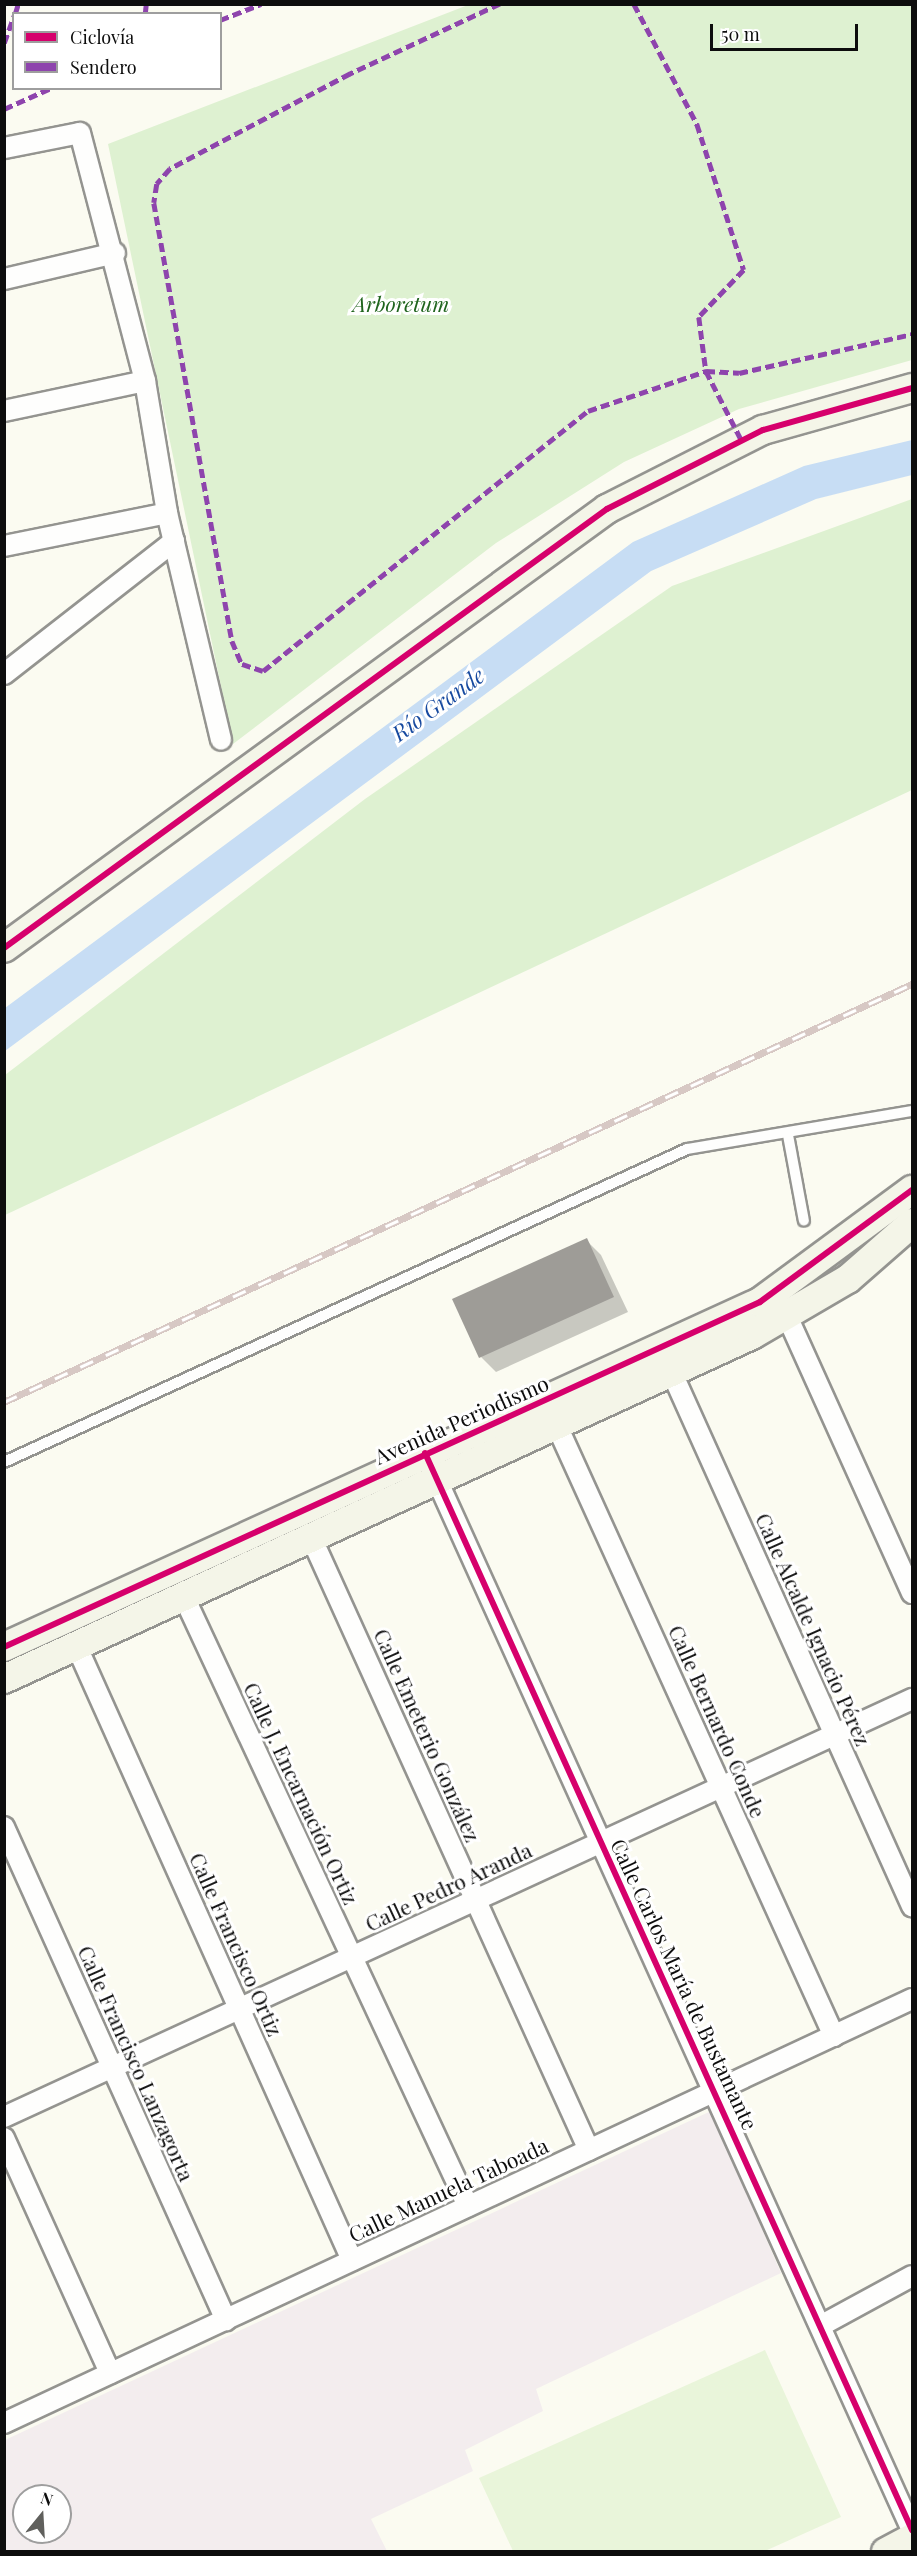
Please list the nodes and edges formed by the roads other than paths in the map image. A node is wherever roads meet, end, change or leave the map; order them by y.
1 (4, 148) edge
2 (115, 253) junction
3 (4, 279) edge
4 (145, 381) junction
5 (912, 388) edge
6 (4, 411) edge
7 (167, 513) junction
8 (174, 541) junction
9 (4, 546) edge
10 (4, 674) edge
11 (222, 740) dead end
12 (4, 948) edge
13 (912, 1111) edge
14 (788, 1135) junction
15 (912, 1190) edge
16 (804, 1221) dead end
17 (912, 1223) edge
18 (787, 1316) junction
19 (672, 1373) junction
20 (558, 1426) junction
21 (425, 1453) junction
22 (4, 1462) edge
23 (438, 1481) junction
24 (311, 1537) junction
25 (912, 1593) edge
26 (184, 1597) junction
27 (4, 1647) edge
28 (77, 1647) junction
29 (4, 1679) edge
30 (912, 1699) edge
31 (835, 1735) junction
32 (722, 1788) junction
33 (4, 1827) edge
34 (602, 1843) junction
35 (476, 1899) junction
36 (912, 1906) edge
37 (352, 1957) junction
38 (912, 1999) edge
39 (240, 2010) junction
40 (834, 2036) junction
41 (112, 2066) junction
42 (716, 2091) junction
43 (4, 2117) edge
44 (4, 2138) edge
45 (589, 2150) junction
46 (468, 2206) junction
47 (352, 2260) junction
48 (912, 2276) edge
49 (226, 2319) junction
50 (822, 2325) junction
51 (110, 2373) junction
52 (4, 2422) edge
53 (912, 2530) edge
54 (912, 2538) edge
55 (886, 2552) edge

1 - 2 street
2 - 3 street
2 - 4 street
4 - 6 street
4 - 7 street
5 - 12 street
7 - 8 street
7 - 9 street
8 - 10 street
8 - 11 street
13 - 14 lane
14 - 16 lane
14 - 22 lane
15 - 21 street, Avenida Periodismo
17 - 18 street
18 - 19 street
18 - 25 street
19 - 20 street
19 - 31 street, Calle Alcalde Ignacio Pérez
20 - 23 street
20 - 32 street, Calle Bernardo Conde
21 - 23 street, Calle Carlos María de Bustamante
21 - 27 street, Avenida Periodismo
23 - 24 street
23 - 34 street, Calle Carlos María de Bustamante
24 - 26 street
24 - 35 street, Calle Emeterio González
26 - 28 street
26 - 37 street, Calle J. Encarnación Ortiz
28 - 29 street
28 - 39 street, Calle Francisco Ortiz
30 - 31 street, Calle Pedro Aranda
31 - 32 street, Calle Pedro Aranda
31 - 36 street, Calle Alcalde Ignacio Pérez
32 - 34 street, Calle Pedro Aranda
32 - 40 street, Calle Bernardo Conde
33 - 41 street, Calle Francisco Lanzagorta
34 - 35 street, Calle Pedro Aranda
34 - 42 street, Calle Carlos María de Bustamante
35 - 37 street, Calle Pedro Aranda
35 - 45 street, Calle Emeterio González
37 - 39 street, Calle Pedro Aranda
37 - 46 street, Calle J. Encarnación Ortiz
38 - 40 street, Calle Manuela Taboada
39 - 41 street, Calle Pedro Aranda
39 - 47 street, Calle Francisco Ortiz
40 - 42 street, Calle Manuela Taboada
41 - 43 street, Calle Pedro Aranda
41 - 49 street, Calle Francisco Lanzagorta
42 - 45 street, Calle Manuela Taboada
42 - 50 street, Calle Carlos María de Bustamante
44 - 51 street
45 - 46 street, Calle Manuela Taboada
46 - 47 street, Calle Manuela Taboada
47 - 49 street, Calle Manuela Taboada
48 - 50 street
49 - 51 street, Calle Manuela Taboada
50 - 53 street, Calle Carlos María de Bustamante
51 - 52 street, Calle Manuela Taboada
54 - 55 street

